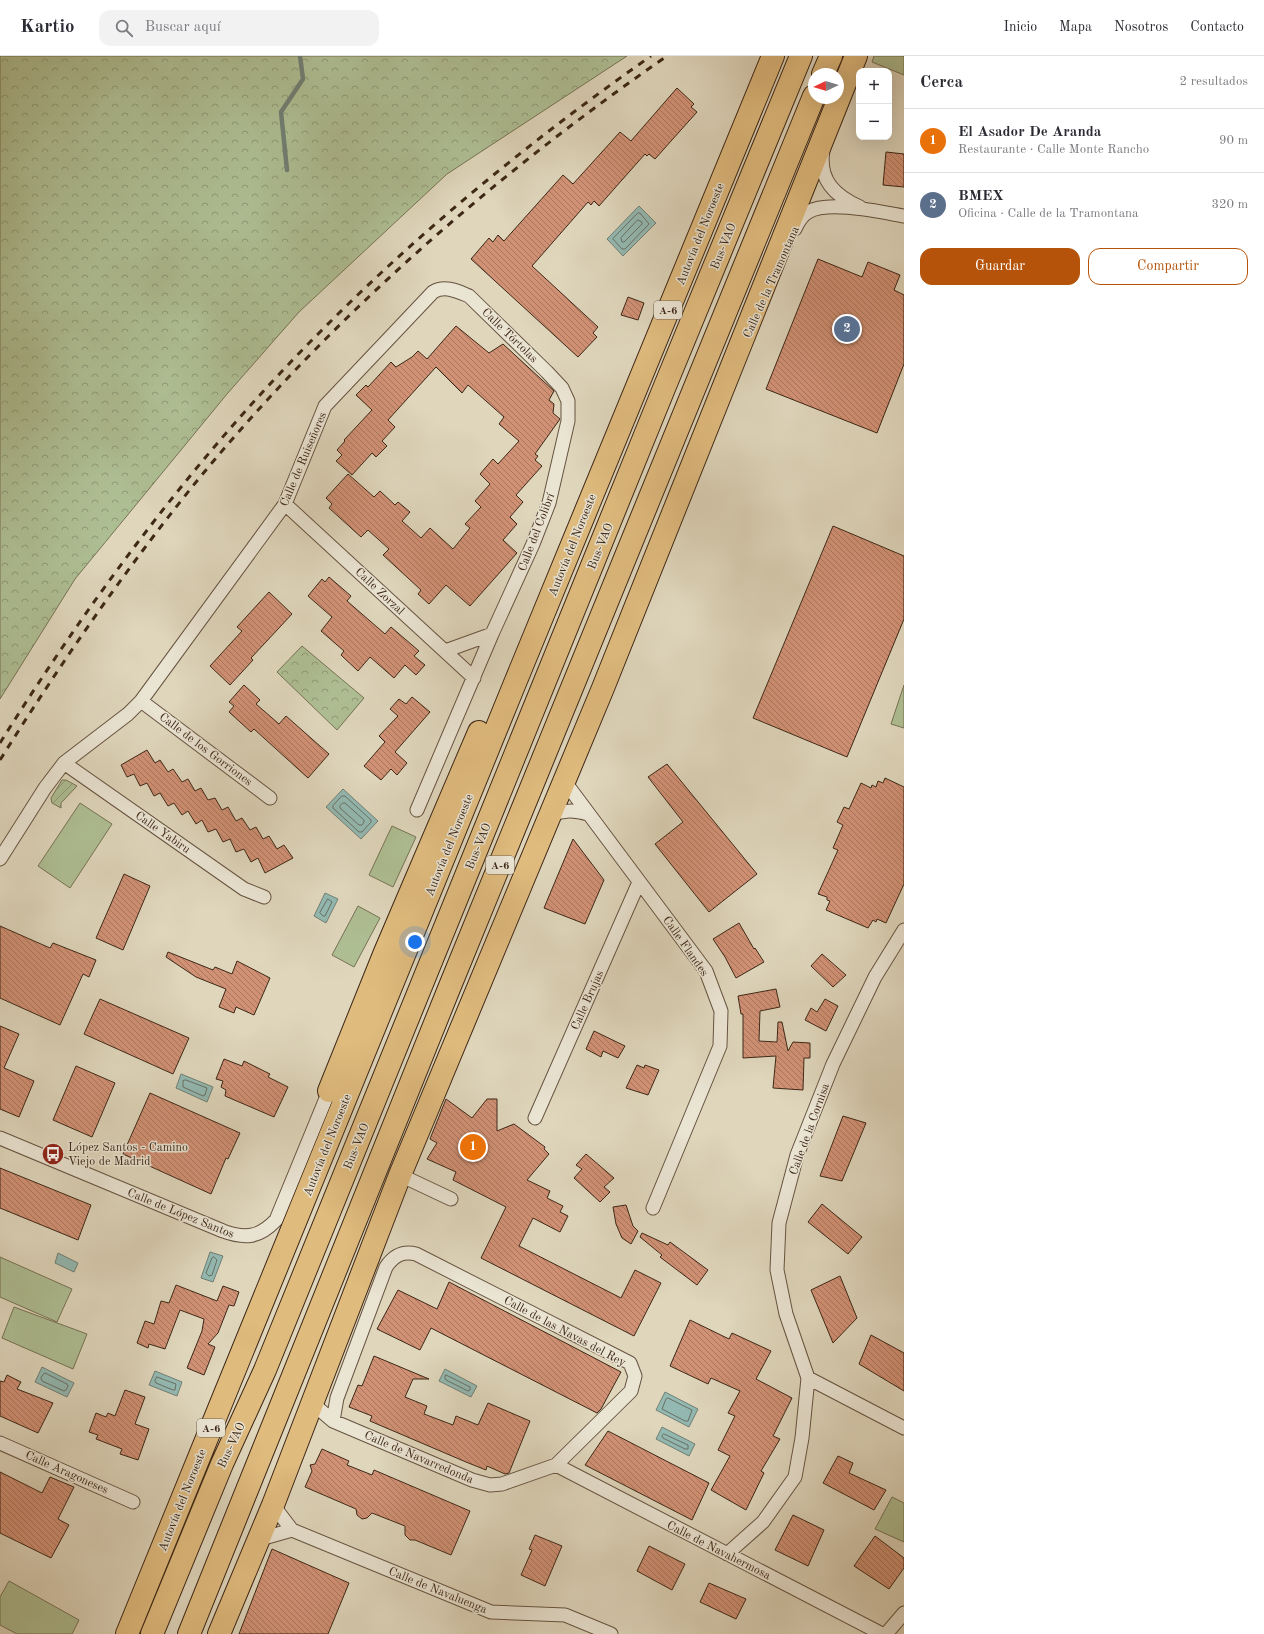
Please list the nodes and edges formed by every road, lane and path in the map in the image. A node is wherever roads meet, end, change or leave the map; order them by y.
1 (773, 56) edge
2 (802, 56) edge
3 (831, 56) edge
4 (856, 56) edge
5 (826, 68) edge
6 (844, 84) edge
7 (811, 104) edge
8 (836, 104) edge
9 (836, 104) edge
10 (865, 210) junction
11 (904, 216) edge
12 (438, 289) joint
13 (724, 386) junction
14 (568, 401) joint
15 (286, 504) junction
16 (564, 565) junction
17 (492, 634) junction
18 (445, 651) junction
19 (474, 678) junction
20 (141, 701) junction
21 (64, 763) junction
22 (564, 782) junction
23 (270, 798) dead end
24 (417, 810) dead end
25 (588, 814) junction
26 (551, 815) junction
27 (0, 858) edge
28 (639, 882) junction
29 (264, 897) dead end
30 (904, 930) edge
31 (329, 1091) joint
32 (535, 1118) dead end
33 (0, 1138) edge
34 (400, 1175) junction
35 (451, 1199) dead end
36 (653, 1208) dead end
37 (266, 1370) junction
38 (808, 1378) junction
39 (312, 1403) junction
40 (334, 1421) junction
41 (904, 1428) edge
42 (0, 1443) edge
43 (556, 1465) junction
44 (133, 1502) dead end
45 (273, 1504) junction
46 (292, 1530) junction
47 (257, 1540) junction
48 (727, 1554) junction
49 (904, 1613) edge
50 (127, 1634) edge
51 (152, 1634) edge
52 (164, 1634) edge
53 (189, 1634) edge
54 (219, 1634) edge
55 (611, 1634) edge
56 (882, 1634) edge
57 (886, 1634) edge

1 - 16 highway, Autovía del Noroeste / A-6
2 - 37 highway, Bus-VAO
3 - 5 highway
4 - 6 highway
7 - 53 highway, A-6
8 - 10 street, Calle de la Tramontana
9 - 13 highway
10 - 11 street, Calle de la Tramontana
10 - 13 street, Calle de la Tramontana
12 - 14 street, Calle Tórtolas
12 - 15 street, Calle de Ruiseñores
13 - 22 highway
14 - 17 street, Calle del Colibrí
15 - 18 street, Calle Zorzal
15 - 20 street, Calle de Ruiseñores
16 - 31 highway
16 - 50 highway, Autovía del Noroeste / A-6
17 - 18 street
17 - 19 street, Calle del Colibrí
18 - 19 street, Calle Zorzal
19 - 24 street, Calle del Colibrí
20 - 21 street, Calle de Ruiseñores
20 - 23 street, Calle de los Gorriones
21 - 27 street, Calle de Ruiseñores
21 - 29 street, Calle Yabiru
22 - 25 street, Calle Flandes
22 - 26 highway
25 - 26 street
25 - 28 street, Calle Flandes
26 - 34 highway
28 - 32 street, Calle Brujas
28 - 36 street, Calle Flandes
30 - 38 street, Calle de la Cornisa
31 - 33 street, Calle de López Santos
34 - 35 street
34 - 39 highway
37 - 51 highway, Bus-VAO
37 - 52 highway
38 - 41 street
38 - 48 street, Calle de la Cornisa
39 - 40 street, Calle de Navarredonda
39 - 45 highway
40 - 43 street, Calle de Navarredonda
40 - 43 street, Calle de las Navas del Rey
42 - 44 street, Calle Aragoneses
43 - 48 street, Calle de Navahermosa
45 - 46 street
45 - 47 highway
46 - 47 street
46 - 55 street, Calle de Navaluenga
47 - 54 highway
48 - 56 street, Calle de Navahermosa
49 - 57 street

